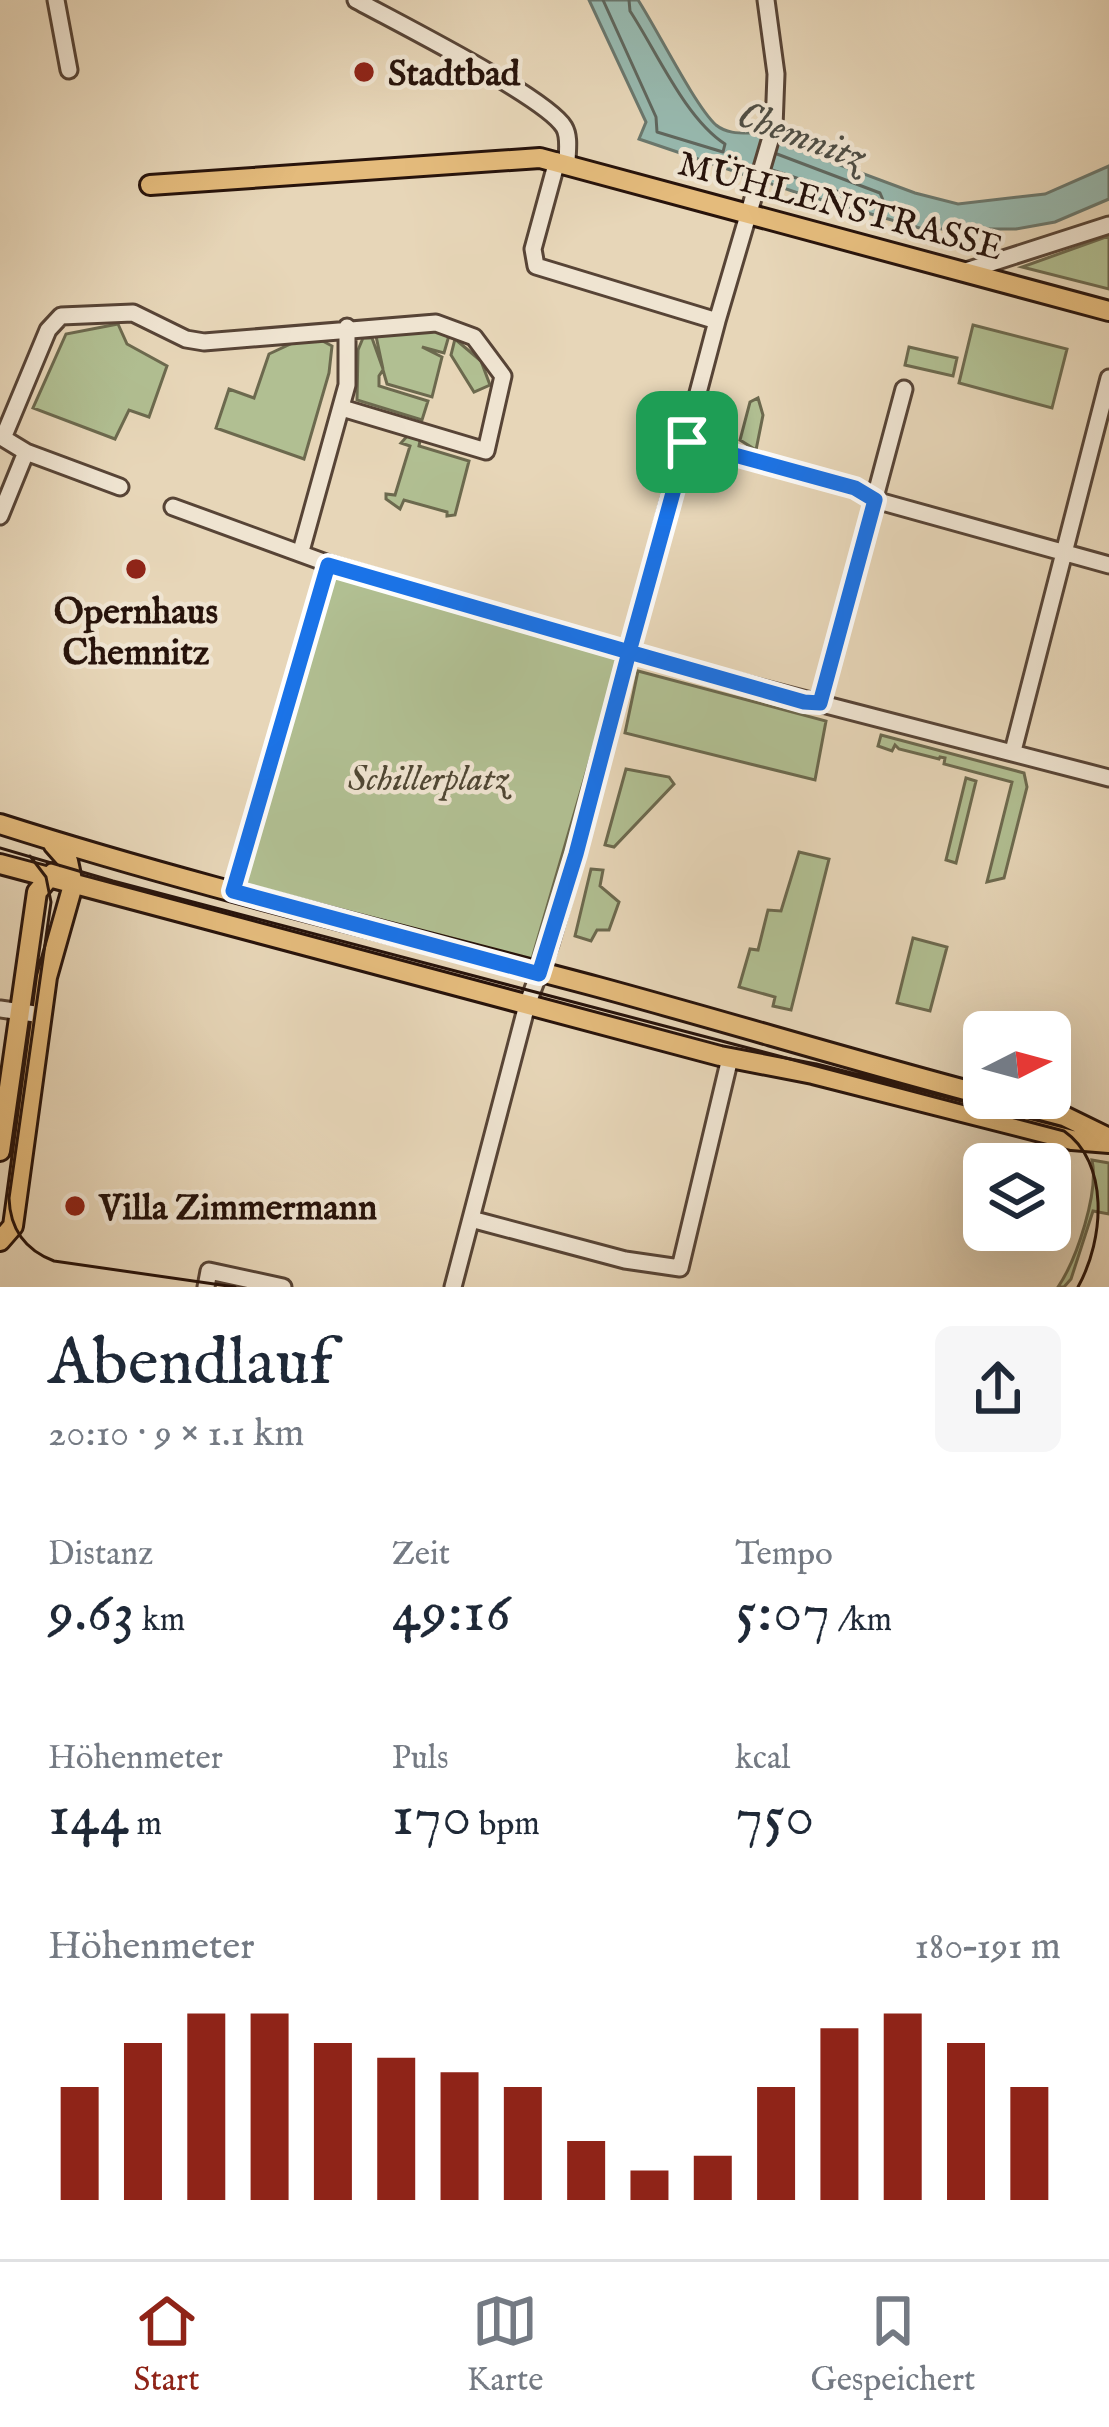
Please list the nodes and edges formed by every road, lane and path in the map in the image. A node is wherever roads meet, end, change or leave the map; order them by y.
1 (56, 0) edge
2 (356, 0) edge
3 (766, 0) edge
4 (69, 70) dead end
5 (562, 162) junction
6 (150, 185) dead end
7 (749, 213) junction
8 (1109, 225) edge
9 (966, 271) junction
10 (1109, 311) edge
11 (717, 320) junction
12 (347, 327) junction
13 (1109, 378) edge
14 (904, 389) dead end
15 (342, 408) junction
16 (687, 442) junction
17 (26, 452) junction
18 (121, 488) dead end
19 (875, 500) junction
20 (173, 507) dead end
21 (0, 515) edge
22 (302, 551) junction
23 (1065, 552) junction
24 (328, 565) junction
25 (1109, 565) edge
26 (629, 652) junction
27 (820, 703) junction
28 (1013, 751) junction
29 (1109, 778) edge
30 (0, 824) edge
31 (40, 837) junction
32 (115, 860) junction
33 (0, 863) edge
34 (71, 875) junction
35 (46, 877) junction
36 (233, 891) junction
37 (539, 974) junction
38 (527, 1005) junction
39 (0, 1010) edge
40 (21, 1012) junction
41 (42, 1015) junction
42 (730, 1058) junction
43 (963, 1089) edge
44 (1070, 1119) edge
45 (1109, 1140) edge
46 (0, 1150) edge
47 (471, 1219) junction
48 (0, 1241) edge
49 (208, 1279) edge
50 (450, 1283) edge
51 (283, 1287) edge

1 - 4 street
2 - 5 street
3 - 7 street
5 - 6 main road, MÜHLENSTRASSE
5 - 7 main road, MÜHLENSTRASSE
5 - 11 street
7 - 9 main road, MÜHLENSTRASSE
7 - 11 street
8 - 9 street
9 - 10 main road, MÜHLENSTRASSE
11 - 16 street
12 - 15 street
12 - 15 street
12 - 17 street
13 - 23 street
14 - 19 street
15 - 22 street
16 - 19 street
16 - 26 street
17 - 18 street
17 - 21 street
19 - 23 street
19 - 27 street
20 - 22 street
22 - 24 street
23 - 25 street
23 - 28 street
24 - 26 street
24 - 36 street
26 - 27 street
26 - 37 street
27 - 28 street
28 - 29 street
30 - 31 main road
31 - 32 main road
31 - 34 main road
32 - 34 main road
32 - 36 main road
33 - 35 main road
34 - 35 main road
34 - 38 main road
34 - 41 main road
35 - 40 main road
36 - 37 main road
37 - 38 street
37 - 43 main road
38 - 42 main road
38 - 47 street
39 - 40 street
40 - 41 street
40 - 46 main road
41 - 48 main road
42 - 45 main road
42 - 47 street
44 - 45 main road
47 - 50 street
49 - 51 street

